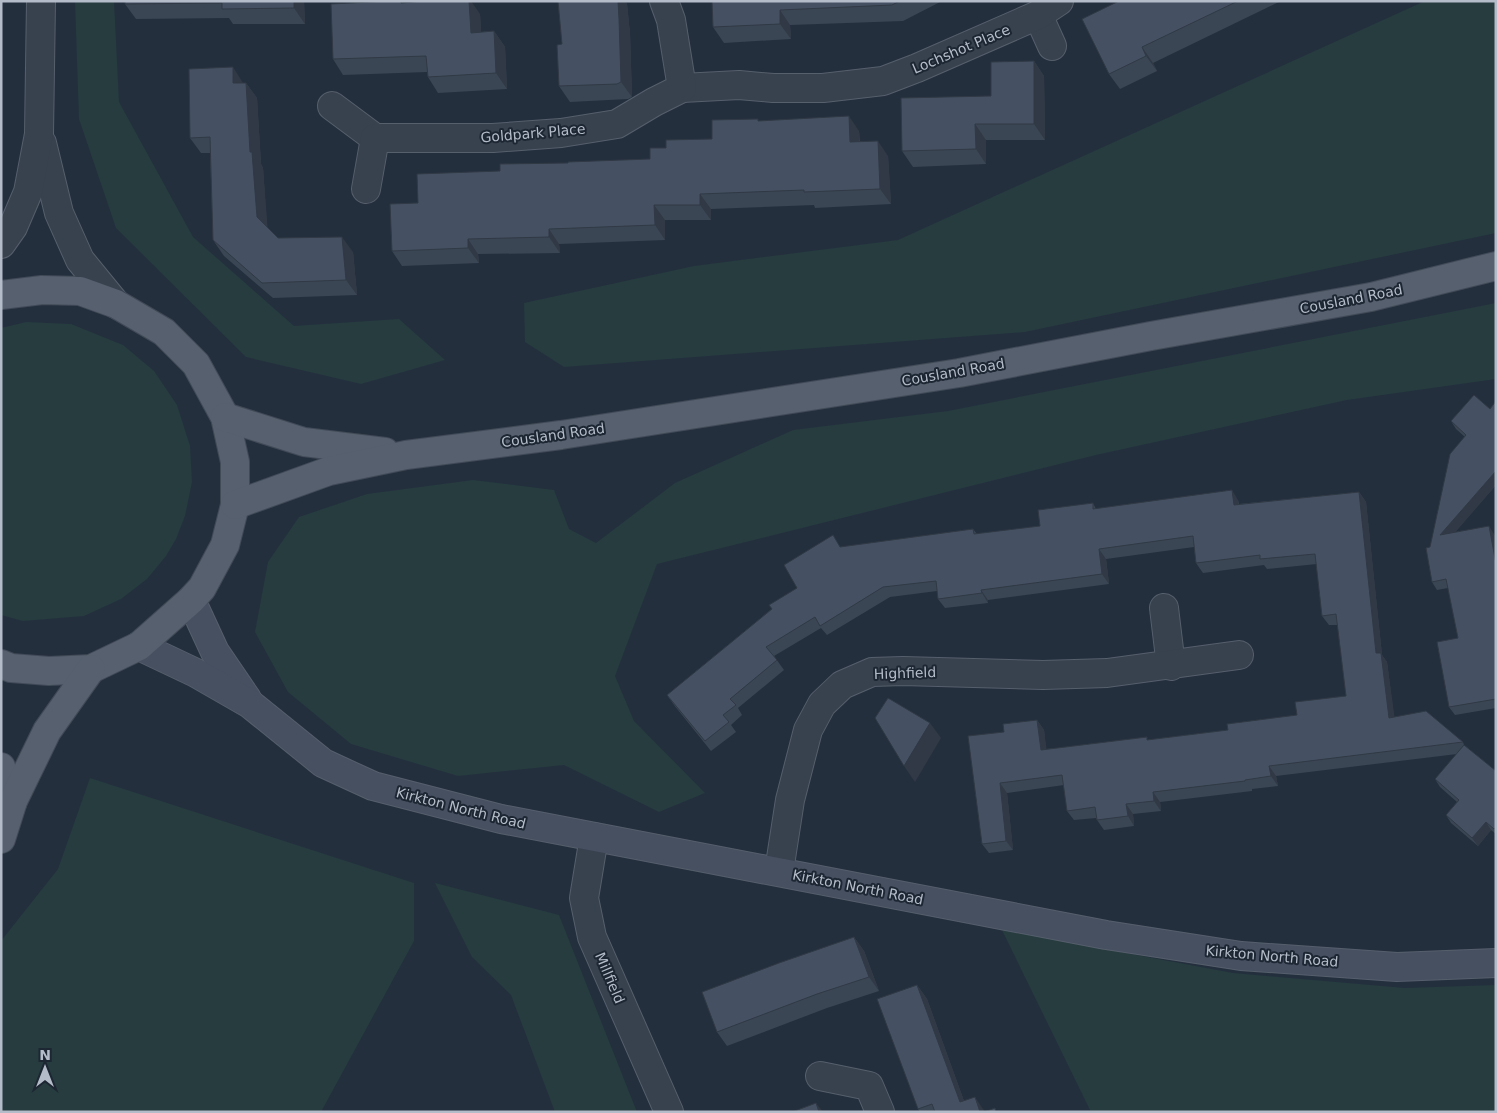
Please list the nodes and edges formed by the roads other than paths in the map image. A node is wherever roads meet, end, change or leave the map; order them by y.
1 (41, 1) edge
2 (664, 1) edge
3 (1049, 8) edge
4 (1052, 46) dead end
5 (882, 80) joint
6 (682, 88) junction
7 (332, 106) dead end
8 (40, 134) junction
9 (375, 138) junction
10 (366, 189) dead end
11 (1, 244) edge
12 (1496, 266) edge
13 (1, 295) edge
14 (116, 304) junction
15 (225, 416) junction
16 (406, 455) junction
17 (234, 506) junction
18 (191, 600) junction
19 (1164, 608) dead end
20 (139, 646) junction
21 (1239, 655) dead end
22 (1, 664) edge
23 (1171, 666) junction
24 (91, 669) junction
25 (250, 704) junction
26 (1, 767) edge
27 (13, 801) junction
28 (594, 837) junction
29 (1, 839) edge
30 (779, 871) junction
31 (1496, 963) edge
32 (820, 1076) dead end
33 (669, 1112) edge
34 (880, 1112) edge

1 - 8 street
2 - 6 street
3 - 4 street, Lochshot Place
3 - 5 street, Lochshot Place
5 - 6 street, Goldpark Place
6 - 9 street, Goldpark Place
7 - 9 street
8 - 11 street
8 - 14 street
9 - 10 street
12 - 16 main road, Cousland Road
13 - 14 main road
14 - 15 main road
15 - 16 main road, Cousland Road
15 - 17 main road
16 - 17 main road, Cousland Road
17 - 18 main road
18 - 20 main road
18 - 25 main road, Kirkton North Road
19 - 23 street
20 - 24 main road
20 - 25 main road, Kirkton North Road
21 - 23 street, Highfield
22 - 24 main road
23 - 30 street, Highfield
24 - 27 main road
25 - 28 main road, Kirkton North Road
26 - 27 main road
27 - 29 main road
28 - 30 main road, Kirkton North Road
28 - 33 street, Millfield
30 - 31 main road, Kirkton North Road
32 - 34 street

